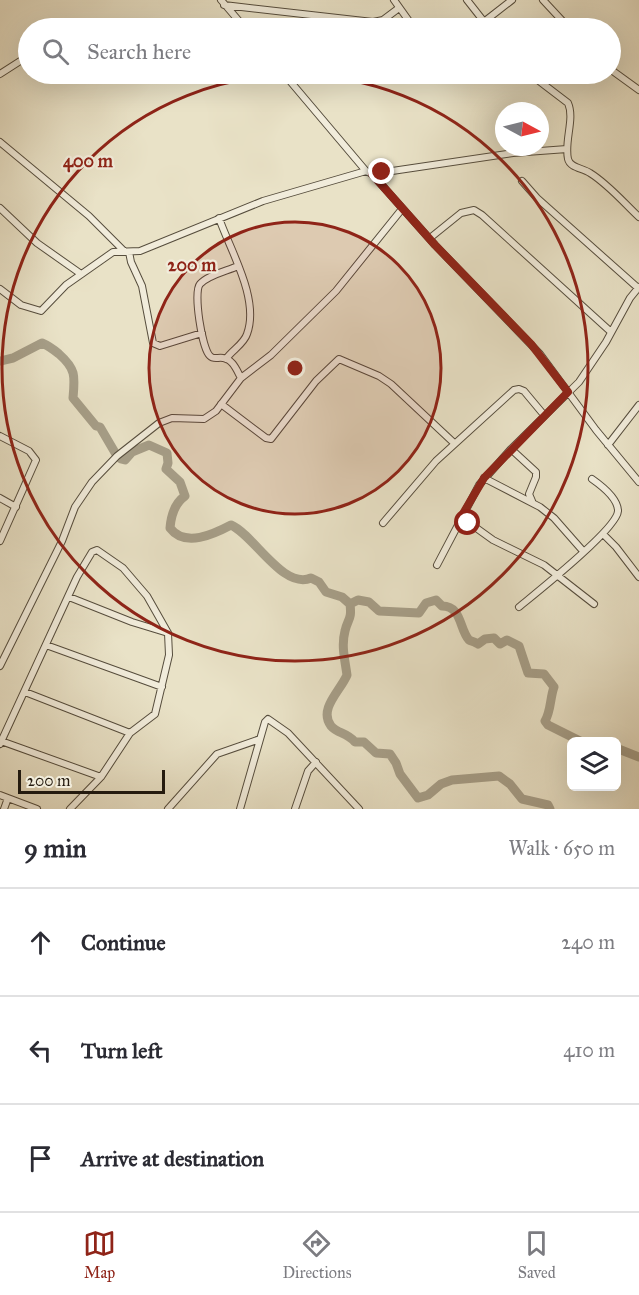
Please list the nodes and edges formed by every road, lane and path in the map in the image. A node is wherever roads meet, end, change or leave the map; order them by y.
1 (394, 0) edge
2 (467, 0) edge
3 (512, 0) edge
4 (543, 0) edge
5 (222, 2) edge
6 (399, 8) junction
7 (236, 18) edge
8 (343, 18) edge
9 (386, 18) edge
10 (406, 18) edge
11 (481, 18) edge
12 (489, 18) edge
13 (560, 18) edge
14 (18, 62) edge
15 (0, 74) edge
16 (621, 77) edge
17 (293, 84) edge
18 (543, 84) edge
19 (639, 90) edge
20 (0, 142) edge
21 (567, 149) junction
22 (369, 172) junction
23 (522, 181) dead end
24 (0, 208) edge
25 (402, 209) junction
26 (219, 218) junction
27 (639, 218) edge
28 (430, 238) junction
29 (126, 251) junction
30 (238, 266) junction
31 (81, 274) junction
32 (638, 287) edge
33 (0, 289) edge
34 (611, 332) junction
35 (202, 333) junction
36 (226, 359) junction
37 (241, 378) junction
38 (568, 392) junction
39 (221, 404) junction
40 (639, 405) edge
41 (544, 415) junction
42 (0, 436) edge
43 (454, 443) junction
44 (608, 445) junction
45 (511, 449) junction
46 (484, 478) junction
47 (592, 479) dead end
48 (639, 482) edge
49 (0, 498) edge
50 (534, 503) junction
51 (16, 507) junction
52 (461, 517) junction
53 (383, 524) dead end
54 (603, 534) junction
55 (0, 541) edge
56 (583, 551) junction
57 (437, 565) dead end
58 (557, 575) junction
59 (639, 577) edge
60 (69, 597) junction
61 (594, 604) dead end
62 (519, 607) dead end
63 (168, 633) junction
64 (46, 645) junction
65 (0, 666) edge
66 (162, 687) junction
67 (25, 692) junction
68 (130, 733) junction
69 (260, 739) junction
70 (1, 742) edge
71 (316, 762) junction
72 (101, 777) junction
73 (0, 795) edge
74 (8, 798) junction
75 (355, 807) edge
76 (4, 809) edge
77 (37, 809) edge
78 (70, 809) edge
79 (168, 809) edge
80 (240, 809) edge
81 (295, 809) edge

1 - 6 street
2 - 11 street
3 - 12 street
4 - 13 street
5 - 7 street
5 - 8 street
6 - 9 street
6 - 10 street
14 - 15 street
16 - 19 street
17 - 22 street
18 - 21 street
20 - 29 street
21 - 22 street
21 - 27 street
22 - 25 street
22 - 26 street
23 - 32 street
24 - 31 street
25 - 28 street
25 - 37 street
26 - 29 street
26 - 30 street
28 - 34 street
28 - 38 street
29 - 31 street
29 - 35 street
30 - 35 street
30 - 36 street
31 - 33 street
32 - 34 street
34 - 38 street
35 - 36 street
36 - 37 street
37 - 39 street
38 - 41 street
38 - 44 street
39 - 43 street
39 - 65 street
40 - 44 street
41 - 43 street
41 - 45 street
42 - 51 street
43 - 53 street
44 - 48 street
45 - 46 street
45 - 50 street
46 - 50 street
46 - 52 street
47 - 54 street
49 - 51 street
50 - 56 street
51 - 55 street
52 - 57 street
52 - 58 street
54 - 56 street
54 - 59 street
56 - 58 street
58 - 61 street
58 - 62 street
60 - 63 street
60 - 63 street
60 - 64 street
63 - 66 street
64 - 66 street
64 - 67 street
66 - 68 street
67 - 68 street
67 - 70 street
68 - 72 street
69 - 71 street
69 - 79 street
69 - 80 street
70 - 72 street
71 - 75 street
71 - 81 street
72 - 78 street
73 - 74 street
74 - 76 street
74 - 77 street

